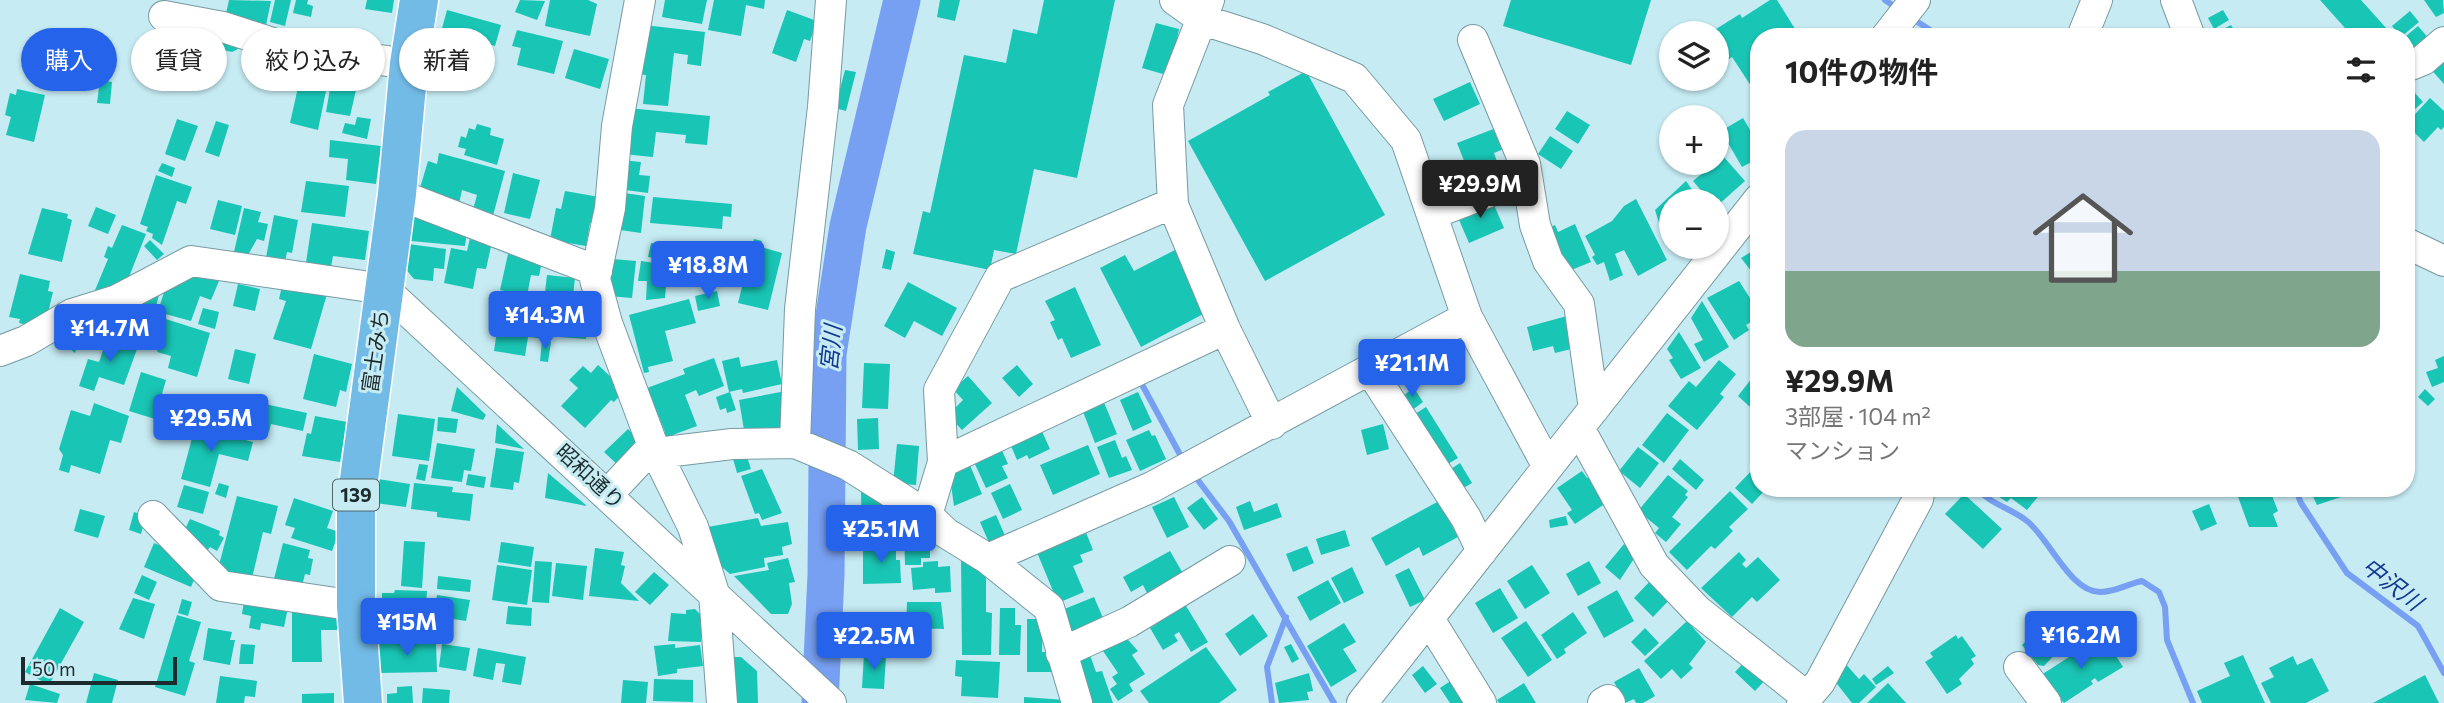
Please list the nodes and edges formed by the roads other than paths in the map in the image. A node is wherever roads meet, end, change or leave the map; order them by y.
1 (419, 0) edge
2 (640, 0) edge
3 (831, 0) edge
4 (1175, 0) edge
5 (2097, 0) edge
6 (2176, 0) edge
7 (1913, 3) edge
8 (1206, 10) edge
9 (164, 16) dead end
10 (415, 28) edge
11 (1893, 28) edge
12 (2086, 28) edge
13 (2187, 28) edge
14 (1473, 40) dead end
15 (2444, 43) edge
16 (399, 63) edge
17 (2415, 63) edge
18 (407, 91) edge
19 (1525, 178) junction
20 (397, 194) junction
21 (1172, 203) junction
22 (1750, 210) edge
23 (1432, 214) junction
24 (2415, 247) edge
25 (2444, 261) edge
26 (597, 271) junction
27 (384, 289) junction
28 (1467, 317) junction
29 (1225, 329) junction
30 (0, 351) edge
31 (1370, 370) junction
32 (1586, 418) junction
33 (1272, 424) junction
34 (798, 444) junction
35 (655, 450) junction
36 (943, 462) junction
37 (1548, 467) junction
38 (608, 494) junction
39 (1918, 497) edge
40 (927, 515) junction
41 (153, 516) dead end
42 (1482, 551) junction
43 (988, 559) junction
44 (1230, 561) dead end
45 (714, 593) junction
46 (356, 606) junction
47 (1429, 619) junction
48 (1061, 653) junction
49 (2019, 667) dead end
50 (1817, 696) edge
51 (363, 703) edge
52 (722, 703) edge
53 (831, 703) edge
54 (1077, 703) edge
55 (1362, 703) edge
56 (1481, 703) edge
57 (1603, 703) edge
58 (1610, 703) edge
59 (2046, 703) edge

1 - 10 highway, 富士みち / 139
2 - 26 street
3 - 34 street
4 - 8 street
5 - 12 street
6 - 13 street
7 - 11 street
8 - 21 street
8 - 23 street
9 - 16 street
14 - 19 street
15 - 17 street
18 - 20 highway, 富士みち / 139
19 - 23 street
19 - 32 street
20 - 26 street
20 - 27 highway, 富士みち / 139
21 - 29 street
21 - 36 street
22 - 32 street
23 - 28 street
24 - 25 street
26 - 35 street
27 - 30 street
27 - 38 street, 昭和通り
27 - 46 highway, 富士みち / 139
28 - 31 street
28 - 37 street
29 - 33 street
29 - 36 street
31 - 33 street
31 - 42 street
32 - 37 street
32 - 50 street
33 - 43 street
34 - 35 street
34 - 40 street
35 - 38 street
35 - 45 street
36 - 40 street
37 - 42 street
38 - 45 street, 昭和通り
39 - 50 street
40 - 43 street
41 - 46 street
42 - 47 street
43 - 48 street
44 - 48 street
45 - 52 street
45 - 53 street, 昭和通り
46 - 51 highway, 富士みち / 139
47 - 55 street
47 - 56 street
48 - 54 street
49 - 59 street
57 - 58 street

